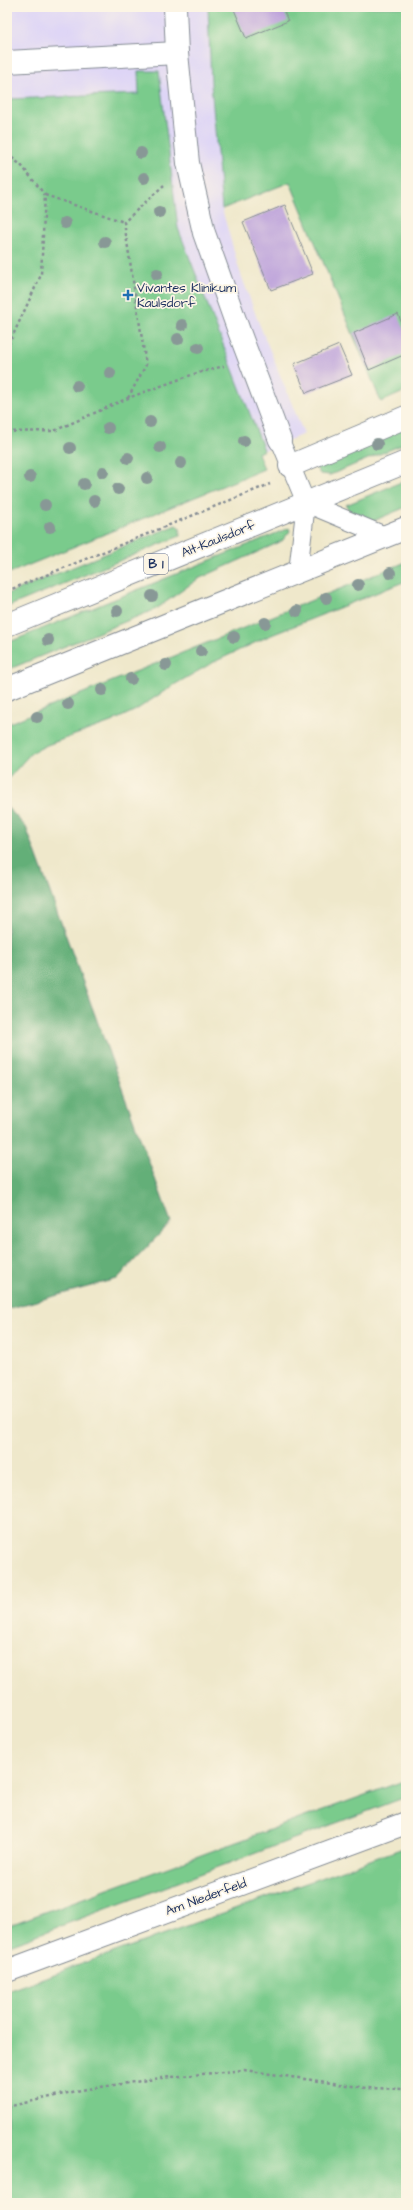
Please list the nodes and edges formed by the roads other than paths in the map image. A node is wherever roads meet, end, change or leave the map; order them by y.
1 (175, 7) edge
2 (177, 53) junction
3 (7, 62) edge
4 (406, 417) edge
5 (280, 440) joint
6 (406, 462) edge
7 (290, 466) junction
8 (306, 503) junction
9 (406, 528) edge
10 (385, 536) junction
11 (298, 572) junction
12 (7, 625) edge
13 (7, 688) edge
14 (406, 1823) edge
15 (7, 1971) edge

1 - 2 street
2 - 3 street
2 - 5 street
4 - 7 street
5 - 7 lane
6 - 8 street, Alt-Kaulsdorf / B 1
7 - 8 lane
8 - 10 lane
8 - 11 lane
8 - 12 street, Alt-Kaulsdorf / B 1
9 - 10 street
10 - 11 street
11 - 13 street
14 - 15 street, Am Niederfeld

